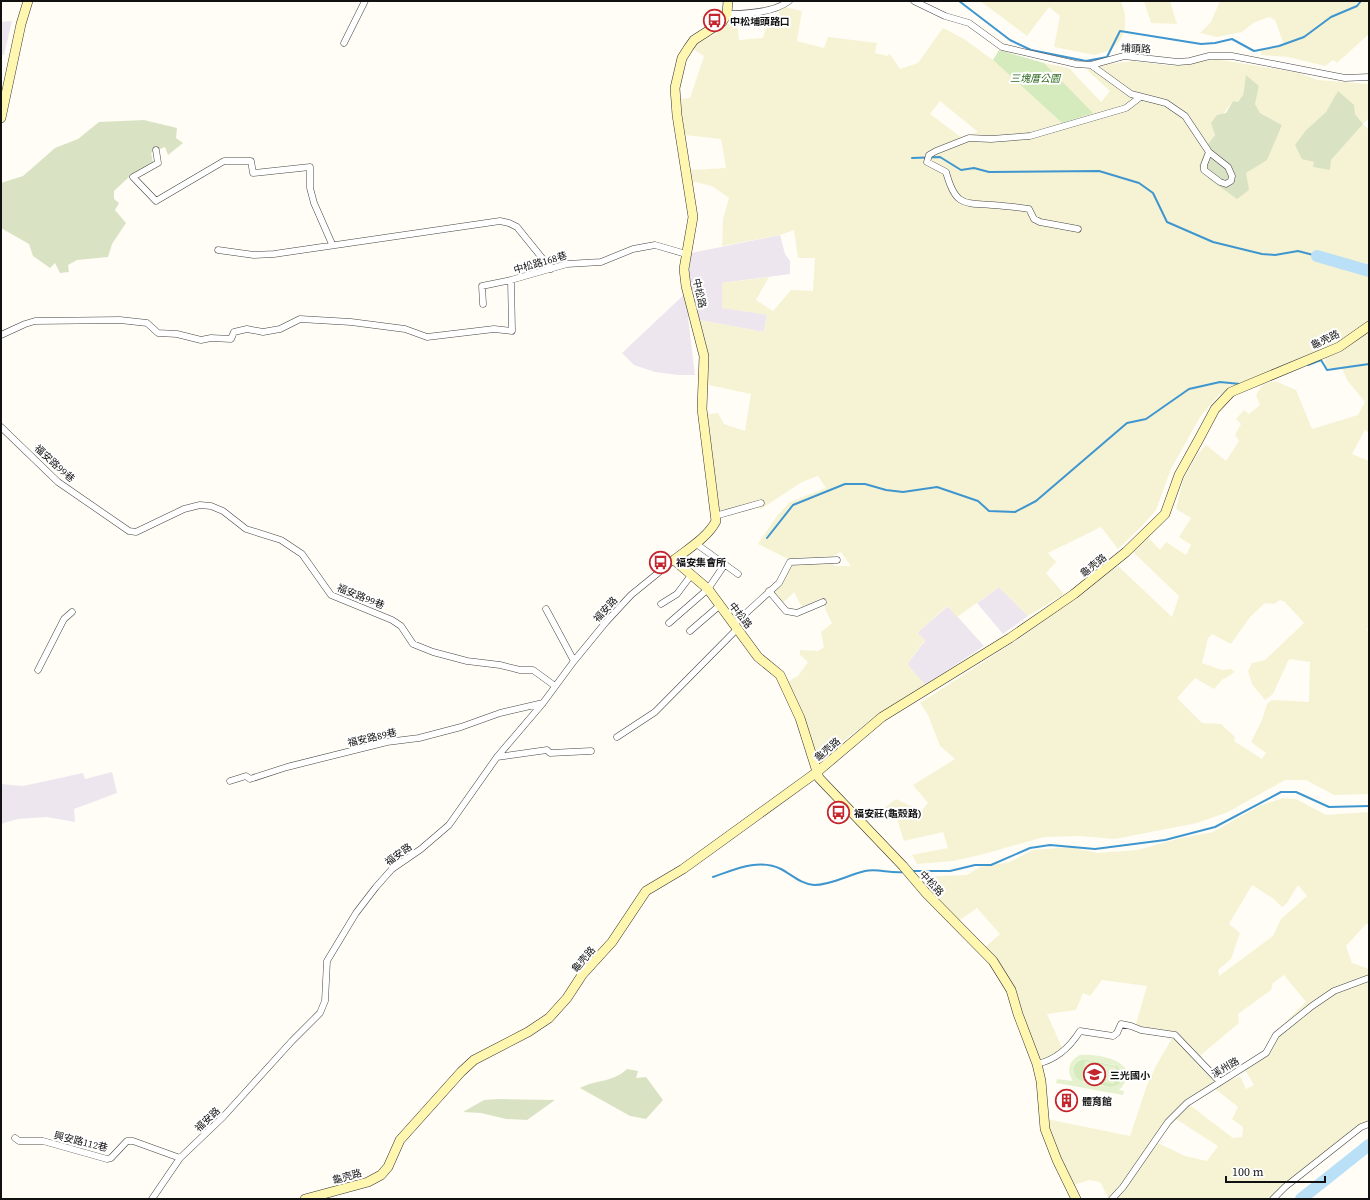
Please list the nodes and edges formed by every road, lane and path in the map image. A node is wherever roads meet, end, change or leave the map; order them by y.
1 (28, 1) edge
2 (364, 1) edge
3 (728, 1) edge
4 (789, 1) edge
5 (914, 1) edge
6 (727, 14) junction
7 (344, 43) dead end
8 (1091, 65) junction
9 (1369, 77) edge
10 (1139, 98) junction
11 (1, 117) edge
12 (156, 150) dead end
13 (1208, 152) junction
14 (1078, 229) dead end
15 (332, 244) junction
16 (218, 250) dead end
17 (686, 254) junction
18 (551, 269) junction
19 (511, 280) junction
20 (483, 304) dead end
21 (1369, 326) edge
22 (1, 335) edge
23 (1, 427) edge
24 (761, 504) dead end
25 (715, 516) junction
26 (695, 543) junction
27 (674, 560) junction
28 (837, 560) dead end
29 (725, 564) junction
30 (692, 574) junction
31 (738, 574) dead end
32 (708, 589) junction
33 (770, 591) junction
34 (823, 602) dead end
35 (661, 604) dead end
36 (719, 606) junction
37 (546, 609) dead end
38 (72, 612) dead end
39 (669, 624) dead end
40 (736, 626) junction
41 (690, 631) dead end
42 (574, 661) junction
43 (38, 670) dead end
44 (555, 686) junction
45 (543, 703) junction
46 (617, 737) dead end
47 (590, 751) dead end
48 (497, 757) junction
49 (817, 772) junction
50 (230, 781) dead end
51 (1369, 978) edge
52 (1037, 1064) junction
53 (1220, 1082) junction
54 (1369, 1124) edge
55 (15, 1138) dead end
56 (180, 1158) junction
57 (152, 1199) edge
58 (305, 1199) edge
59 (1076, 1199) edge
60 (1112, 1199) edge
61 (1273, 1199) edge

1 - 11 street
2 - 7 street
3 - 6 street
4 - 6 street
5 - 8 street, 埔頭路
6 - 17 street, 中松路
8 - 9 street, 埔頭路
8 - 10 street
10 - 13 street
10 - 14 street
12 - 15 street
13 - 13 street
15 - 16 street
15 - 18 street
17 - 18 street, 中松路168巷
17 - 25 street, 中松路
18 - 19 street, 中松路168巷
19 - 20 street
19 - 22 street, 中松路168巷
21 - 49 street, 龜壳路
23 - 44 street, 福安路99巷
24 - 25 street
25 - 26 street
26 - 27 street
26 - 29 street
27 - 30 street, 中松路
27 - 42 street, 福安路
28 - 33 street
29 - 31 street
29 - 32 street
30 - 32 street, 中松路
30 - 35 street
32 - 36 street, 中松路
32 - 39 street
33 - 34 street
33 - 40 street
36 - 40 street, 中松路
36 - 41 street
37 - 42 street
38 - 43 street
40 - 46 street
40 - 49 street, 中松路
42 - 44 street, 福安路
44 - 45 street, 福安路
45 - 48 street, 福安路
45 - 50 street, 福安路89巷
47 - 48 street
48 - 56 street, 福安路
49 - 52 street, 中松路
49 - 58 street, 龜壳路
51 - 53 street, 溪州路
52 - 53 street
52 - 59 street, 中松路
53 - 60 street, 溪州路
54 - 61 street
55 - 56 street, 興安路112巷
56 - 57 street, 福安路

